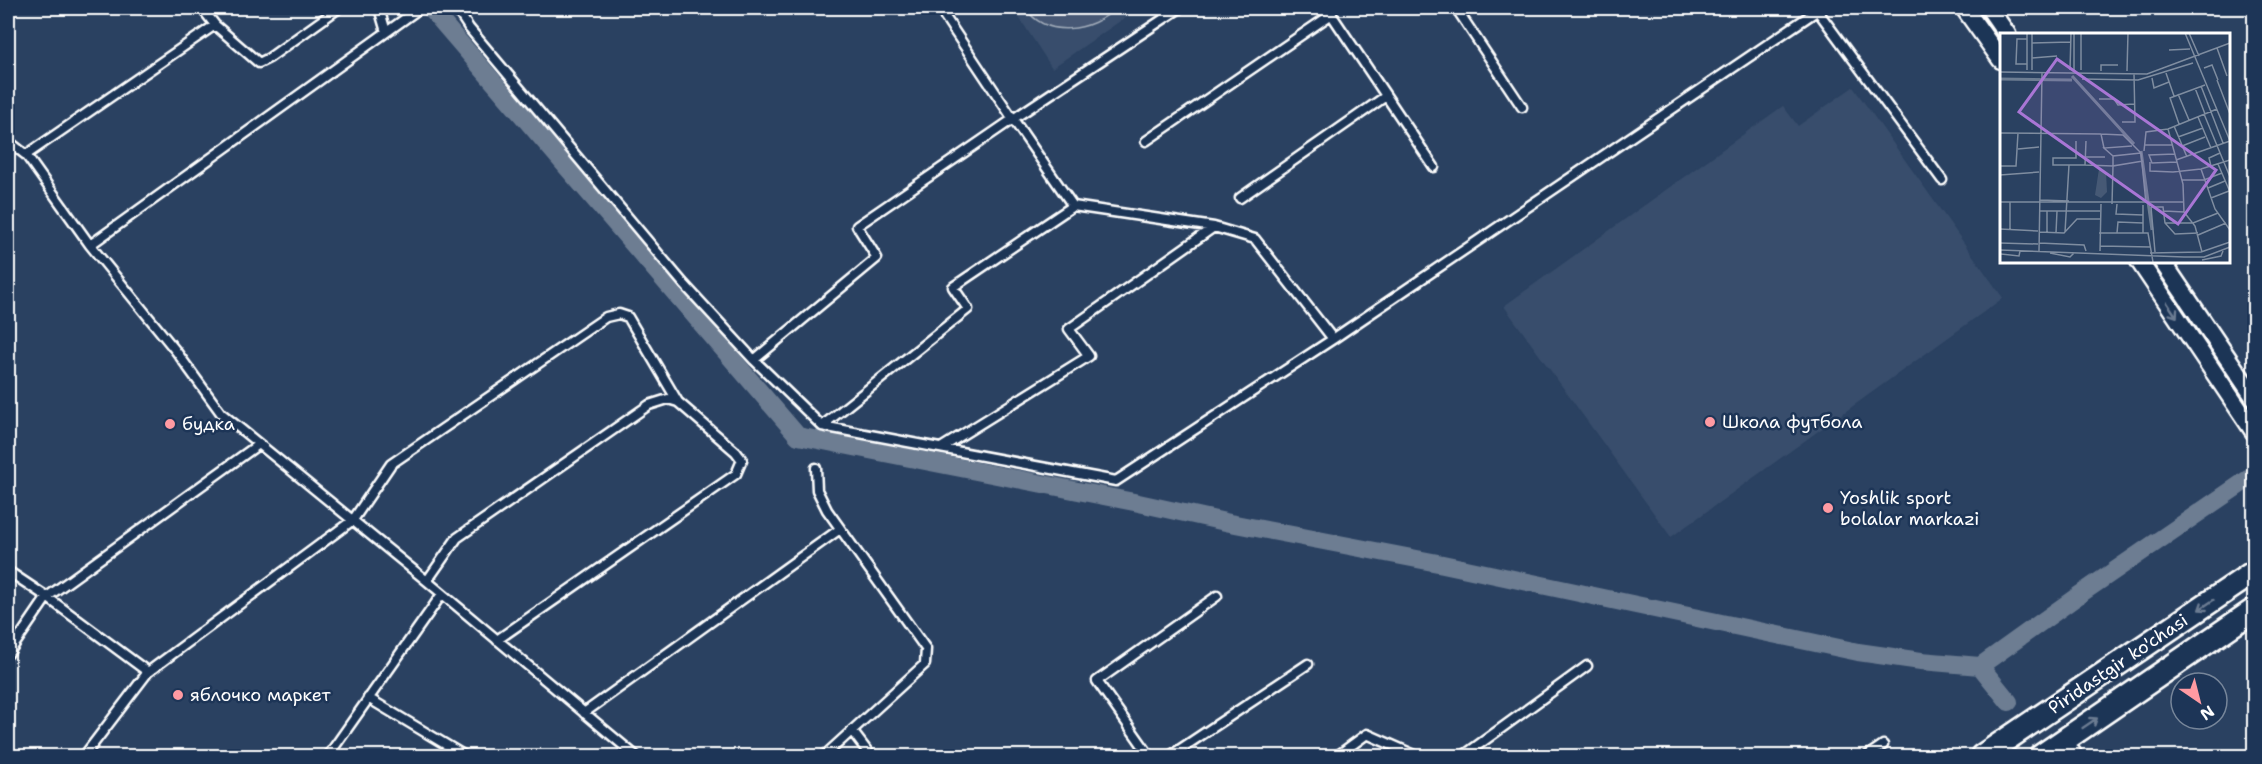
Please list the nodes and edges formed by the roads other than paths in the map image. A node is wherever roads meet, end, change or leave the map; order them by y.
1 (202, 8) edge
2 (339, 8) edge
3 (379, 8) edge
4 (420, 8) edge
5 (456, 8) edge
6 (939, 8) edge
7 (1180, 8) edge
8 (1456, 8) edge
9 (1964, 8) edge
10 (1989, 8) edge
11 (1819, 9) edge
12 (1330, 11) edge
13 (214, 25) junction
14 (386, 32) junction
15 (2006, 33) edge
16 (2000, 59) edge
17 (1386, 96) junction
18 (1522, 107) dead end
19 (1013, 119) junction
20 (8, 141) edge
21 (1146, 141) dead end
22 (26, 155) junction
23 (1434, 167) dead end
24 (1942, 180) dead end
25 (1240, 198) dead end
26 (1073, 206) junction
27 (1214, 227) junction
28 (90, 245) junction
29 (2140, 262) edge
30 (2163, 262) edge
31 (1333, 339) junction
32 (754, 360) junction
33 (2254, 397) edge
34 (678, 402) junction
35 (822, 426) junction
36 (2254, 432) edge
37 (259, 444) junction
38 (941, 448) junction
39 (816, 468) dead end
40 (353, 520) junction
41 (840, 528) junction
42 (8, 571) edge
43 (2254, 572) edge
44 (427, 581) junction
45 (442, 594) junction
46 (1217, 596) dead end
47 (47, 597) junction
48 (2254, 610) edge
49 (497, 640) junction
50 (8, 654) edge
51 (1308, 664) dead end
52 (1587, 666) dead end
53 (148, 672) junction
54 (368, 698) junction
55 (584, 713) junction
56 (852, 731) junction
57 (1883, 745) dead end
58 (2013, 748) edge
59 (2069, 749) edge
60 (84, 756) edge
61 (328, 756) edge
62 (465, 756) edge
63 (636, 756) edge
64 (824, 756) edge
65 (871, 756) edge
66 (1150, 756) edge
67 (1170, 756) edge
68 (1337, 756) edge
69 (1417, 756) edge
70 (1463, 756) edge
71 (1867, 756) edge
72 (1982, 756) edge
73 (2041, 756) edge

1 - 13 lane
2 - 13 lane
3 - 14 lane
4 - 14 lane
5 - 32 lane
6 - 19 lane
7 - 19 lane
8 - 18 lane
9 - 16 street
10 - 15 street
11 - 24 lane
11 - 31 lane
12 - 17 lane
12 - 21 lane
13 - 22 lane
14 - 28 lane
17 - 23 lane
17 - 25 lane
19 - 26 lane
19 - 32 lane
20 - 22 lane
22 - 28 lane
26 - 27 lane
26 - 35 lane
27 - 31 lane
27 - 38 lane
28 - 37 lane
29 -> 36 street
30 - 33 street
31 - 38 lane
32 - 35 lane
34 - 40 lane
34 - 44 lane
34 - 49 lane
35 - 38 lane
37 - 40 lane
37 - 47 lane
39 - 41 lane
40 - 44 lane
40 - 53 lane
41 - 55 lane
41 - 56 lane
42 - 47 lane
43 -> 58 main road, Piridastgir ko'chasi
44 - 45 lane
45 - 49 lane
45 - 54 lane
46 - 66 lane
47 - 50 lane
47 - 53 lane
59 -> 48 main road, Piridastgir ko'chasi
49 - 55 lane
51 - 67 lane
52 - 70 lane
53 - 60 lane
54 - 61 lane
54 - 62 lane
55 - 63 lane
56 - 64 lane
56 - 65 lane
57 - 71 lane
58 - 72 main road, Piridastgir ko'chasi
59 - 73 main road, Piridastgir ko'chasi
68 - 69 lane

